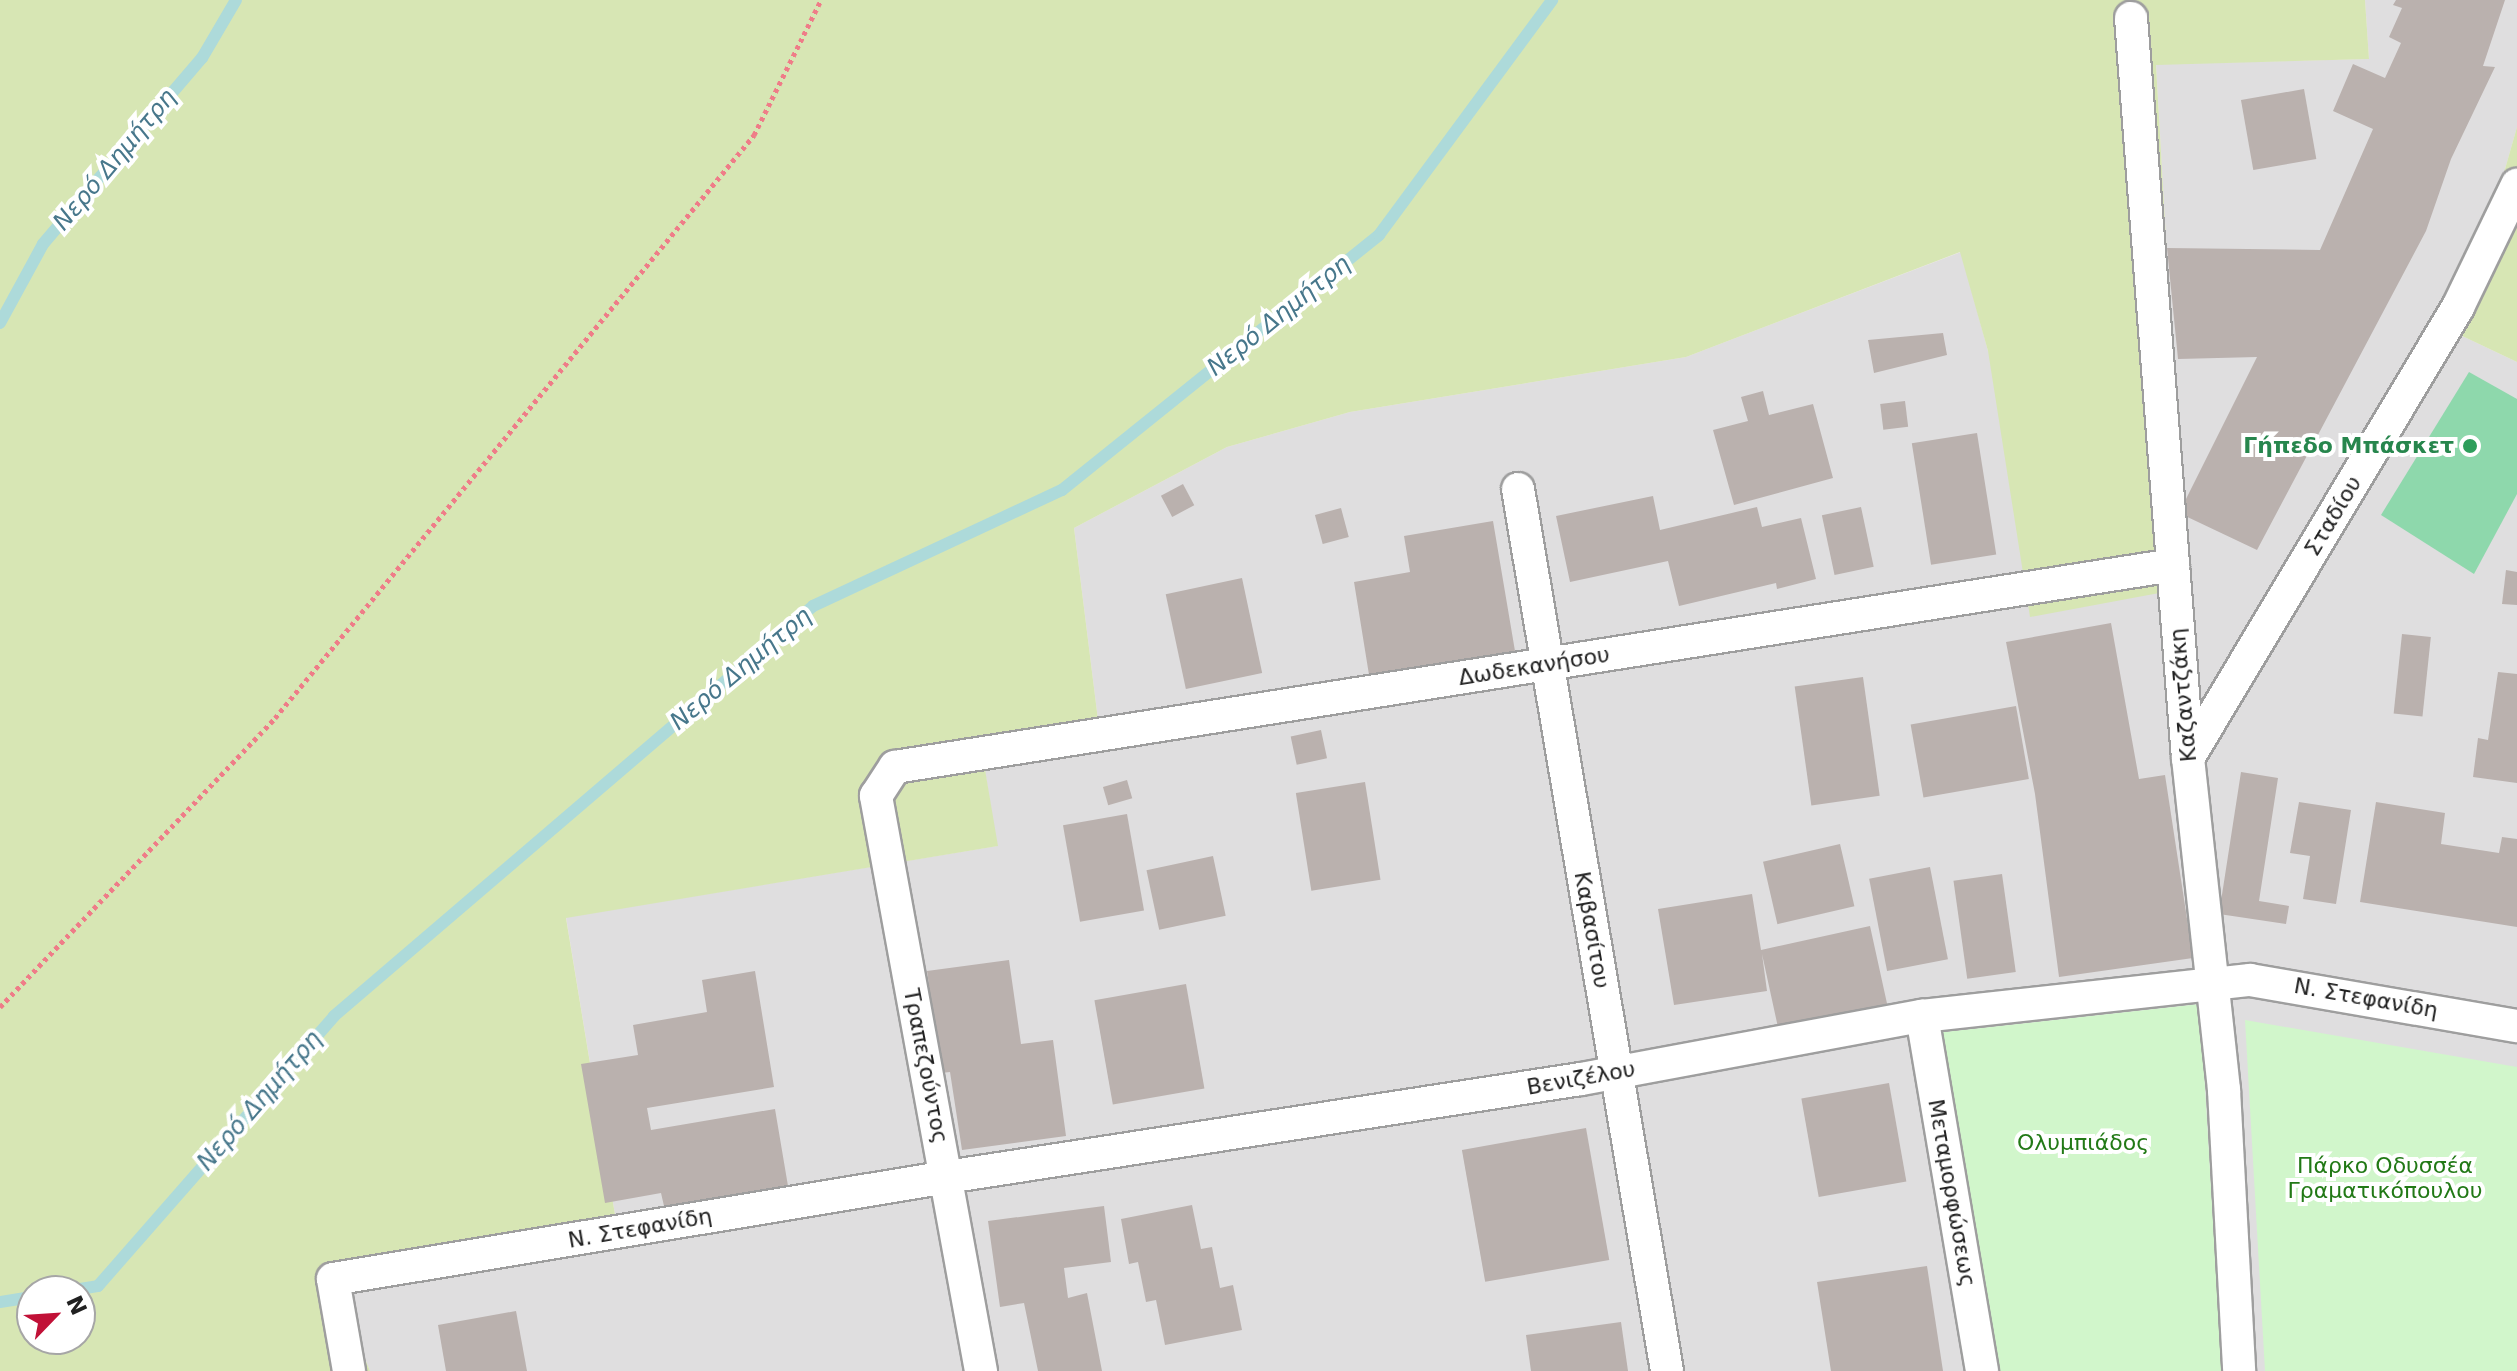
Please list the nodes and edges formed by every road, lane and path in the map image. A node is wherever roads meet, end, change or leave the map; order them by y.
1 (821, 0) edge
2 (2131, 18) dead end
3 (2517, 185) edge
4 (1518, 489) dead end
5 (2173, 565) junction
6 (1548, 664) junction
7 (2188, 758) junction
8 (895, 767) joint
9 (2214, 981) junction
10 (0, 1007) edge
11 (1922, 1016) junction
12 (2517, 1026) edge
13 (1616, 1073) junction
14 (947, 1177) junction
15 (349, 1371) edge
16 (981, 1371) edge
17 (1667, 1371) edge
18 (1982, 1371) edge
19 (2239, 1371) edge

1 - 10 path
2 - 5 street, Καζαντζάκη
3 - 7 street, Σταδίου
4 - 6 street, Καβασίτου
5 - 6 street, Δωδεκανήσου
5 - 7 street, Καζαντζάκη
6 - 8 street, Δωδεκανήσου
6 - 13 street, Καβασίτου
7 - 9 street, Καζαντζάκη
8 - 14 street, Τραπεζούντος
9 - 11 street, Βενιζέλου
9 - 12 street, Ν. Στεφανίδη
9 - 19 street, Καζαντζάκη
11 - 13 street, Βενιζέλου
11 - 18 street, Μεταμορφώσεως
13 - 14 street, Βενιζέλου
13 - 17 street, Καβασίτου
14 - 15 street, Ν. Στεφανίδη
14 - 16 street, Τραπεζούντος

